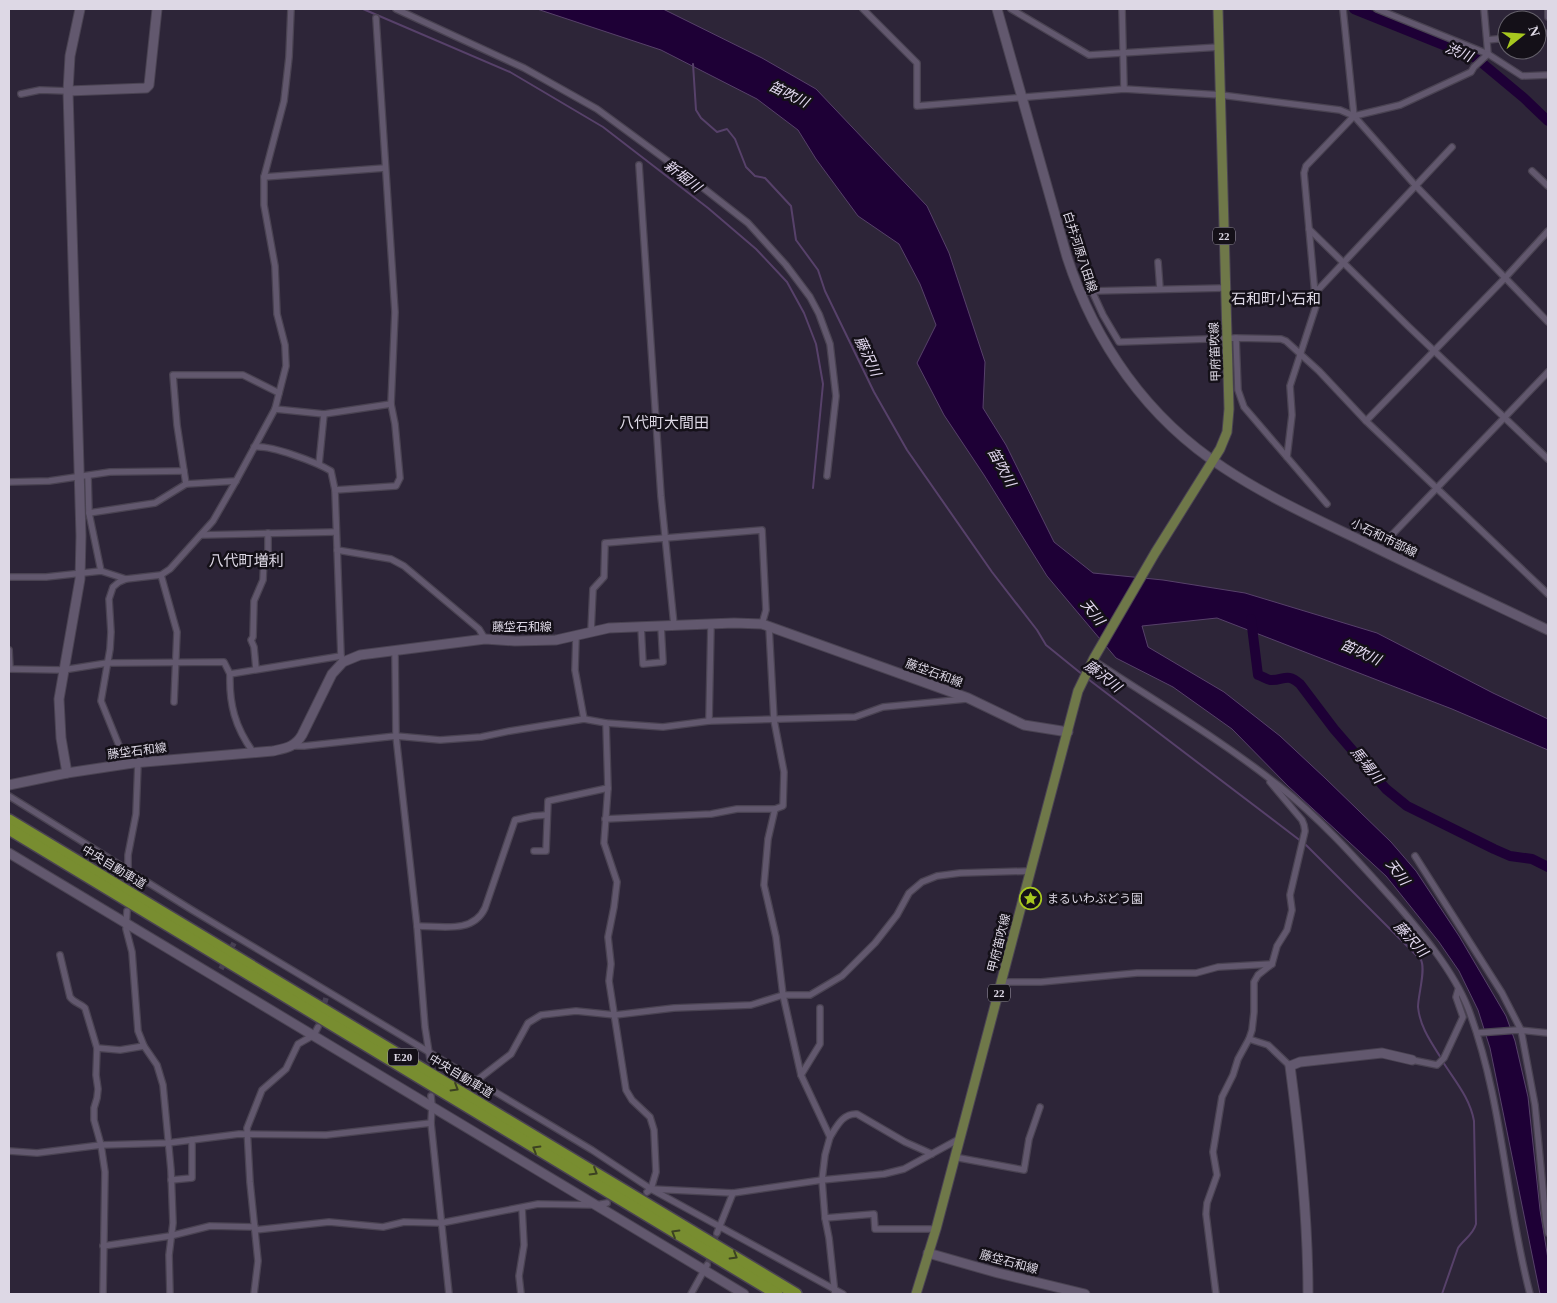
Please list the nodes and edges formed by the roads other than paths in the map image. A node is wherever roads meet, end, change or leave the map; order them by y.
1 (80, 9) edge
2 (157, 9) edge
3 (291, 9) edge
4 (396, 9) edge
5 (863, 9) edge
6 (997, 9) edge
7 (1011, 9) edge
8 (1122, 9) edge
9 (1218, 9) edge
10 (1377, 9) edge
11 (1484, 9) edge
12 (1548, 9) edge
13 (1344, 10) edge
14 (1548, 17) edge
15 (376, 18) dead end
16 (1497, 39) edge
17 (1487, 40) junction
18 (1220, 47) junction
19 (1123, 54) junction
20 (1486, 55) junction
21 (1548, 75) edge
22 (1124, 89) junction
23 (68, 91) junction
24 (21, 94) dead end
25 (1221, 95) junction
26 (1022, 98) junction
27 (1354, 116) junction
28 (1452, 147) dead end
29 (639, 165) dead end
30 (385, 168) junction
31 (1532, 171) dead end
32 (264, 176) junction
33 (1415, 185) junction
34 (1548, 186) edge
35 (1309, 229) junction
36 (1548, 231) edge
37 (1158, 262) dead end
38 (1342, 263) junction
39 (1505, 278) junction
40 (1225, 288) junction
41 (1160, 289) junction
42 (1092, 291) junction
43 (1316, 292) junction
44 (1080, 293) junction
45 (1548, 322) edge
46 (1231, 338) junction
47 (1434, 351) junction
48 (1300, 354) junction
49 (1548, 372) edge
50 (279, 393) junction
51 (391, 404) junction
52 (275, 408) junction
53 (324, 414) junction
54 (1506, 418) junction
55 (1366, 421) junction
56 (254, 447) junction
57 (1288, 457) junction
58 (1548, 459) edge
59 (319, 464) junction
60 (1212, 464) junction
61 (184, 471) junction
62 (827, 476) dead end
63 (83, 477) junction
64 (236, 481) junction
65 (9, 482) edge
66 (186, 484) junction
67 (1437, 488) junction
68 (335, 490) junction
69 (1327, 504) dead end
70 (89, 513) junction
71 (336, 532) junction
72 (268, 533) junction
73 (201, 535) junction
74 (664, 538) junction
75 (1387, 540) dead end
76 (337, 550) junction
77 (101, 571) junction
78 (80, 572) junction
79 (162, 575) junction
80 (9, 577) edge
81 (126, 579) junction
82 (1548, 594) edge
83 (711, 624) junction
84 (674, 625) junction
85 (766, 625) junction
86 (640, 626) junction
87 (661, 626) junction
88 (1548, 630) edge
89 (591, 631) junction
90 (576, 636) junction
91 (485, 639) junction
92 (9, 650) edge
93 (395, 651) junction
94 (342, 659) junction
95 (1092, 661) junction
96 (176, 662) junction
97 (107, 663) junction
98 (10, 669) edge
99 (256, 669) junction
100 (63, 670) junction
101 (230, 674) junction
102 (968, 698) junction
103 (174, 702) dead end
104 (584, 719) junction
105 (774, 720) junction
106 (709, 721) junction
107 (606, 723) junction
108 (1068, 732) junction
109 (396, 736) junction
110 (293, 746) junction
111 (252, 752) junction
112 (136, 763) junction
113 (67, 773) junction
114 (1267, 777) junction
115 (9, 786) edge
116 (608, 788) junction
117 (9, 796) edge
118 (775, 809) junction
119 (546, 815) junction
120 (605, 819) junction
121 (9, 820) edge
122 (9, 829) edge
123 (534, 851) dead end
124 (9, 852) edge
125 (1415, 856) dead end
126 (127, 869) junction
127 (1030, 871) junction
128 (128, 876) dead end
129 (127, 911) dead end
130 (126, 922) junction
131 (418, 926) junction
132 (232, 934) junction
133 (234, 943) tunnel mouth
134 (60, 955) dead end
135 (1272, 964) junction
136 (1002, 982) junction
137 (1458, 990) junction
138 (328, 991) junction
139 (783, 994) junction
140 (326, 998) tunnel mouth
141 (820, 1008) dead end
142 (615, 1015) junction
143 (1520, 1030) junction
144 (316, 1031) junction
145 (1479, 1033) junction
146 (1548, 1033) edge
147 (1249, 1038) junction
148 (144, 1046) junction
149 (97, 1048) junction
150 (430, 1056) junction
151 (1412, 1060) joint
152 (1290, 1066) junction
153 (801, 1075) junction
154 (476, 1081) junction
155 (431, 1096) dead end
156 (432, 1106) junction
157 (1040, 1107) dead end
158 (432, 1123) junction
159 (248, 1134) junction
160 (830, 1136) junction
161 (959, 1139) junction
162 (192, 1140) junction
163 (168, 1143) junction
164 (101, 1145) junction
165 (9, 1151) edge
166 (932, 1154) junction
167 (954, 1156) junction
168 (172, 1180) junction
169 (822, 1180) junction
170 (649, 1190) junction
171 (733, 1193) junction
172 (607, 1203) dead end
173 (596, 1205) junction
174 (522, 1208) junction
175 (825, 1218) junction
176 (441, 1223) junction
177 (255, 1228) junction
178 (718, 1230) junction
179 (936, 1230) junction
180 (1548, 1233) edge
181 (170, 1236) junction
182 (103, 1246) junction
183 (928, 1253) junction
184 (706, 1268) junction
185 (834, 1291) edge
186 (103, 1294) edge
187 (170, 1294) edge
188 (254, 1294) edge
189 (449, 1294) edge
190 (521, 1294) edge
191 (691, 1294) edge
192 (744, 1294) edge
193 (777, 1294) edge
194 (796, 1294) edge
195 (843, 1294) edge
196 (916, 1294) edge
197 (1085, 1294) edge
198 (1216, 1294) edge
199 (1308, 1294) edge
200 (1530, 1294) edge

1 - 23 main road
2 - 23 main road
3 - 32 street
4 - 62 street
5 - 26 street
6 - 26 main road, 白井河原八田線
7 - 19 street
8 - 19 street
9 - 18 main road, 甲府笛吹線 / 22
10 - 20 street
11 - 17 street
12 - 14 street
13 - 27 street
15 - 30 street
16 - 17 street
17 - 20 street
18 - 19 street
18 - 25 main road, 甲府笛吹線 / 22
19 - 22 street
20 - 21 street
20 - 27 street
22 - 25 street
22 - 26 street
23 - 24 street
23 - 63 main road
25 - 27 street
25 - 40 main road, 甲府笛吹線 / 22
26 - 44 main road, 白井河原八田線
27 - 33 street
27 - 35 street
28 - 33 street
29 - 74 street
30 - 32 street
30 - 51 street
31 - 34 street
32 - 50 street
33 - 38 street
33 - 39 street
35 - 38 street
35 - 43 street
36 - 39 street
37 - 41 street
38 - 43 street
38 - 47 street
39 - 45 street
39 - 47 street
40 - 41 street
40 - 46 main road, 甲府笛吹線 / 22
41 - 42 street
42 - 44 street
42 - 46 street
43 - 48 street
44 - 60 main road, 白井河原八田線
46 - 48 street
46 - 57 street
46 - 60 main road, 甲府笛吹線 / 22
47 - 54 street
47 - 55 street
48 - 55 street
48 - 57 street
49 - 54 street
50 - 52 street
50 - 61 street
51 - 53 street
51 - 68 street
52 - 53 street
52 - 56 street
53 - 59 street
54 - 58 street
54 - 67 street
55 - 67 street
56 - 59 street
56 - 64 street
57 - 69 street
59 - 68 street
60 - 88 main road, 小石和市部線
60 - 95 main road, 甲府笛吹線 / 22
61 - 63 street
61 - 66 street
63 - 65 street
63 - 70 street
63 - 78 main road
64 - 66 street
64 - 73 street
66 - 70 street
67 - 75 street
67 - 82 street
68 - 71 street
70 - 77 street
71 - 72 street
71 - 76 street
72 - 73 street
72 - 99 street
73 - 79 street
74 - 84 street
74 - 85 street
74 - 89 street
76 - 91 street
76 - 94 street
77 - 78 street
77 - 81 street
78 - 80 street
78 - 100 main road
79 - 81 street
79 - 96 street
81 - 97 street
83 - 84 main road, 藤垈石和線
83 - 85 main road, 藤垈石和線
83 - 106 street
84 - 87 main road, 藤垈石和線
85 - 102 main road, 藤垈石和線
85 - 105 street
86 - 87 main road, 藤垈石和線
86 - 87 street
86 - 89 main road, 藤垈石和線
89 - 90 main road, 藤垈石和線
90 - 91 main road, 藤垈石和線
90 - 104 street
91 - 93 main road, 藤垈石和線
92 - 98 street
93 - 94 main road, 藤垈石和線
93 - 109 street
94 - 99 street
94 - 110 main road, 藤垈石和線
95 - 108 main road, 甲府笛吹線 / 22
95 - 114 street
96 - 97 street
96 - 101 street
96 - 103 street
97 - 100 street
97 - 112 street
98 - 100 street
99 - 101 street
100 - 113 main road
101 - 111 street
102 - 105 street
102 - 108 main road, 藤垈石和線
104 - 107 street
104 - 109 street
105 - 106 street
105 - 118 street
106 - 107 street
107 - 116 street
108 - 127 main road, 甲府笛吹線 / 22
109 - 110 street
109 - 131 street
110 - 111 main road, 藤垈石和線
111 - 112 main road, 藤垈石和線
112 - 113 main road, 藤垈石和線
112 - 126 street
113 - 115 main road, 藤垈石和線
114 - 135 street
114 - 137 street
116 - 119 street
116 - 120 street
117 - 126 street
118 - 120 street
118 - 139 street
119 - 123 street
119 - 131 street
120 - 142 street
121 -> 194 highway, 中央自動車道 / E20
193 -> 122 highway, 中央自動車道 / E20
124 - 130 main road
125 - 143 street
126 - 128 street
126 - 132 street
127 - 136 main road, 甲府笛吹線 / 22
127 - 139 street
129 - 130 street
130 - 144 main road
130 - 148 street
131 - 150 street
132 - 133 street
132 - 138 street
134 - 149 street
135 - 136 street
135 - 147 street
136 - 161 main road, 甲府笛吹線 / 22
137 - 145 street
137 - 151 street
138 - 140 street
138 - 150 street
139 - 142 street
139 - 153 street
141 - 153 street
142 - 154 street
142 - 170 street
143 - 145 street
143 - 146 street
143 - 180 street
144 - 156 main road
144 - 159 street
145 - 200 street
147 - 152 street
147 - 198 street
148 - 149 street
148 - 163 street
149 - 164 street
150 - 154 street
151 - 152 main road
152 - 199 main road
153 - 160 street
154 - 170 street
155 - 156 street
156 - 158 street
156 - 173 main road
157 - 167 street
158 - 159 street
158 - 176 street
159 - 162 street
159 - 177 street
160 - 166 street
160 - 169 street
161 - 166 street
161 - 167 main road, 甲府笛吹線 / 22
162 - 163 street
162 - 168 street
163 - 164 street
163 - 168 street
164 - 165 street
164 - 182 street
166 - 169 street
167 - 179 main road, 甲府笛吹線 / 22
168 - 181 street
169 - 171 street
169 - 175 street
170 - 171 street
170 - 178 street
171 - 178 street
172 - 173 street
173 - 174 street
173 - 184 main road
174 - 176 street
174 - 190 street
175 - 179 street
175 - 185 street
176 - 177 street
176 - 189 street
177 - 181 street
177 - 188 street
178 - 185 street
179 - 183 main road, 甲府笛吹線 / 22
181 - 182 street
181 - 187 street
182 - 186 street
183 - 196 main road, 甲府笛吹線 / 22
183 - 197 main road, 藤垈石和線
184 - 191 street
184 - 192 main road
185 - 195 street

